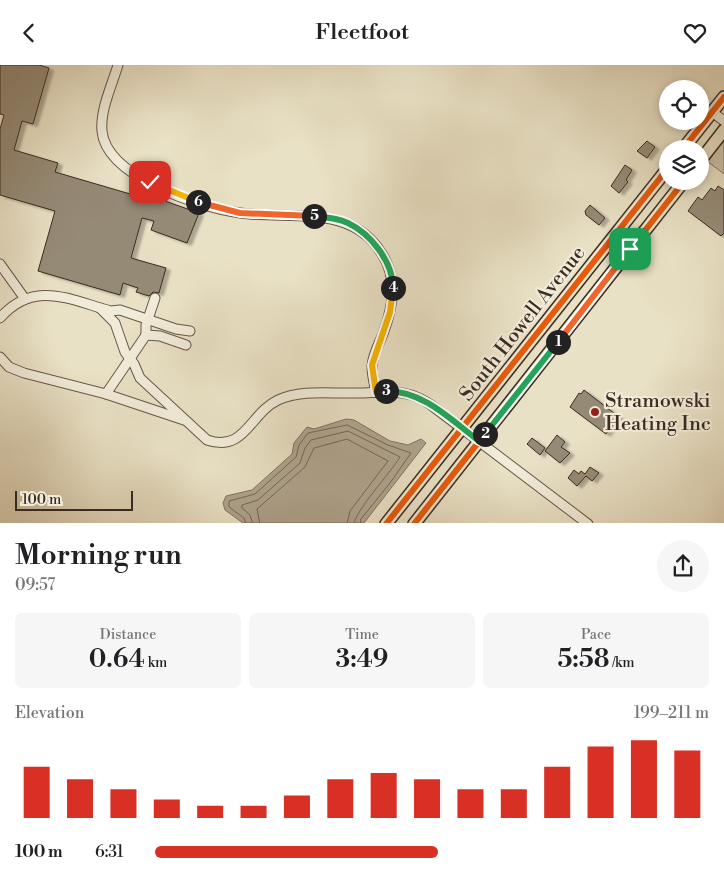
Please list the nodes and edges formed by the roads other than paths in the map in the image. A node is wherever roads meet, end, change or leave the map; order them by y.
1 (118, 65) edge
2 (724, 97) edge
3 (712, 112) junction
4 (724, 121) edge
5 (724, 130) edge
6 (690, 140) edge
7 (709, 149) edge
8 (659, 179) edge
9 (677, 190) edge
10 (0, 264) edge
11 (155, 298) dead end
12 (25, 299) junction
13 (100, 308) junction
14 (0, 318) edge
15 (148, 320) junction
16 (190, 331) dead end
17 (146, 335) junction
18 (186, 345) dead end
19 (0, 357) edge
20 (129, 358) junction
21 (376, 392) junction
22 (106, 395) junction
23 (184, 420) junction
24 (462, 428) junction
25 (479, 441) junction
26 (386, 523) edge
27 (414, 523) edge
28 (588, 523) edge

1 - 21 street
2 - 3 main road
3 - 4 street
3 - 6 main road
5 - 7 main road
8 - 24 main road, South Howell Avenue
9 - 25 main road, South Howell Avenue
10 - 12 street
11 - 15 street
12 - 13 street
12 - 14 street
13 - 15 street
13 - 20 street
15 - 16 street
15 - 17 street
17 - 18 street
17 - 20 street
19 - 22 street
20 - 22 street
20 - 23 street
21 - 23 street
21 - 24 street
22 - 23 street
24 - 25 street
24 - 26 main road, South Howell Avenue
25 - 27 main road, South Howell Avenue
25 - 28 street

